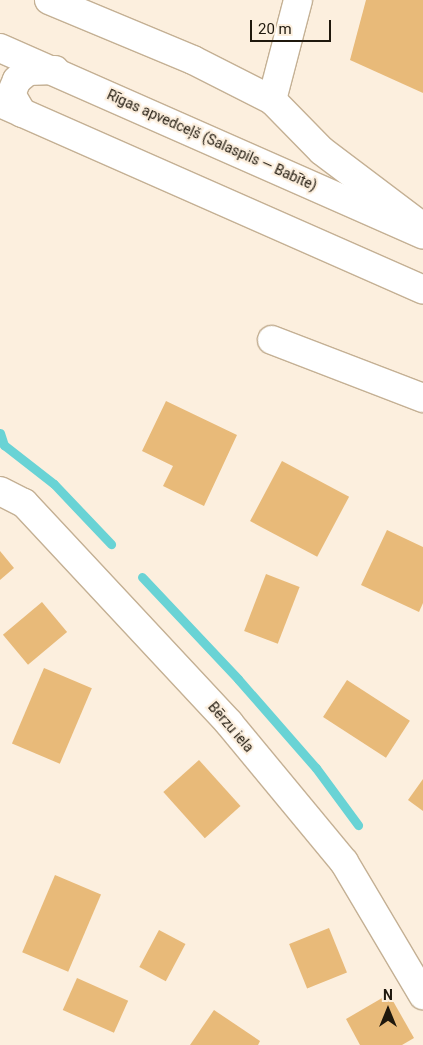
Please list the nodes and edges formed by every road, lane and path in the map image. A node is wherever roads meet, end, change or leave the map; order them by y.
1 (49, 0) edge
2 (298, 0) edge
3 (0, 48) edge
4 (55, 70) junction
5 (272, 100) junction
6 (11, 108) edge
7 (423, 227) edge
8 (423, 235) edge
9 (423, 290) edge
10 (272, 340) dead end
11 (423, 398) edge
12 (0, 491) edge
13 (423, 995) edge

1 - 5 main road
2 - 5 main road
3 - 4 main road, Rīgas apvedceļš (Salaspils — Babīte)
4 - 6 main road
4 - 8 main road, Rīgas apvedceļš (Salaspils — Babīte)
5 - 7 main road
6 - 9 main road
10 - 11 main road
12 - 13 main road, Bērzu iela

